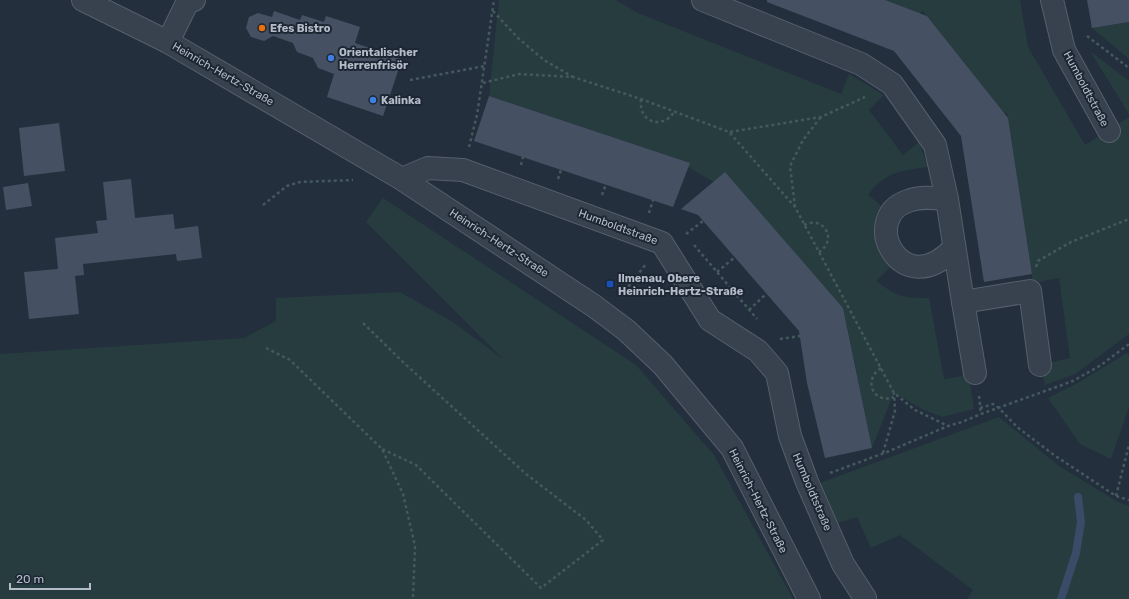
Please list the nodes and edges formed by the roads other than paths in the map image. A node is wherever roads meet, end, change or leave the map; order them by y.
1 (83, 0) edge
2 (194, 0) edge
3 (703, 0) edge
4 (1052, 0) edge
5 (168, 42) junction
6 (1109, 130) dead end
7 (402, 179) junction
8 (947, 199) junction
9 (954, 248) junction
10 (963, 302) junction
11 (1040, 365) dead end
12 (975, 373) dead end
13 (809, 599) edge
14 (863, 599) edge

1 - 5 street, Heinrich-Hertz-Straße
2 - 5 street
3 - 8 street
4 - 6 street, Humboldtstraße
5 - 7 street, Heinrich-Hertz-Straße
7 - 13 street, Heinrich-Hertz-Straße
7 - 14 street, Humboldtstraße
8 - 9 street
8 - 9 street
9 - 10 street
10 - 11 street
10 - 12 street

